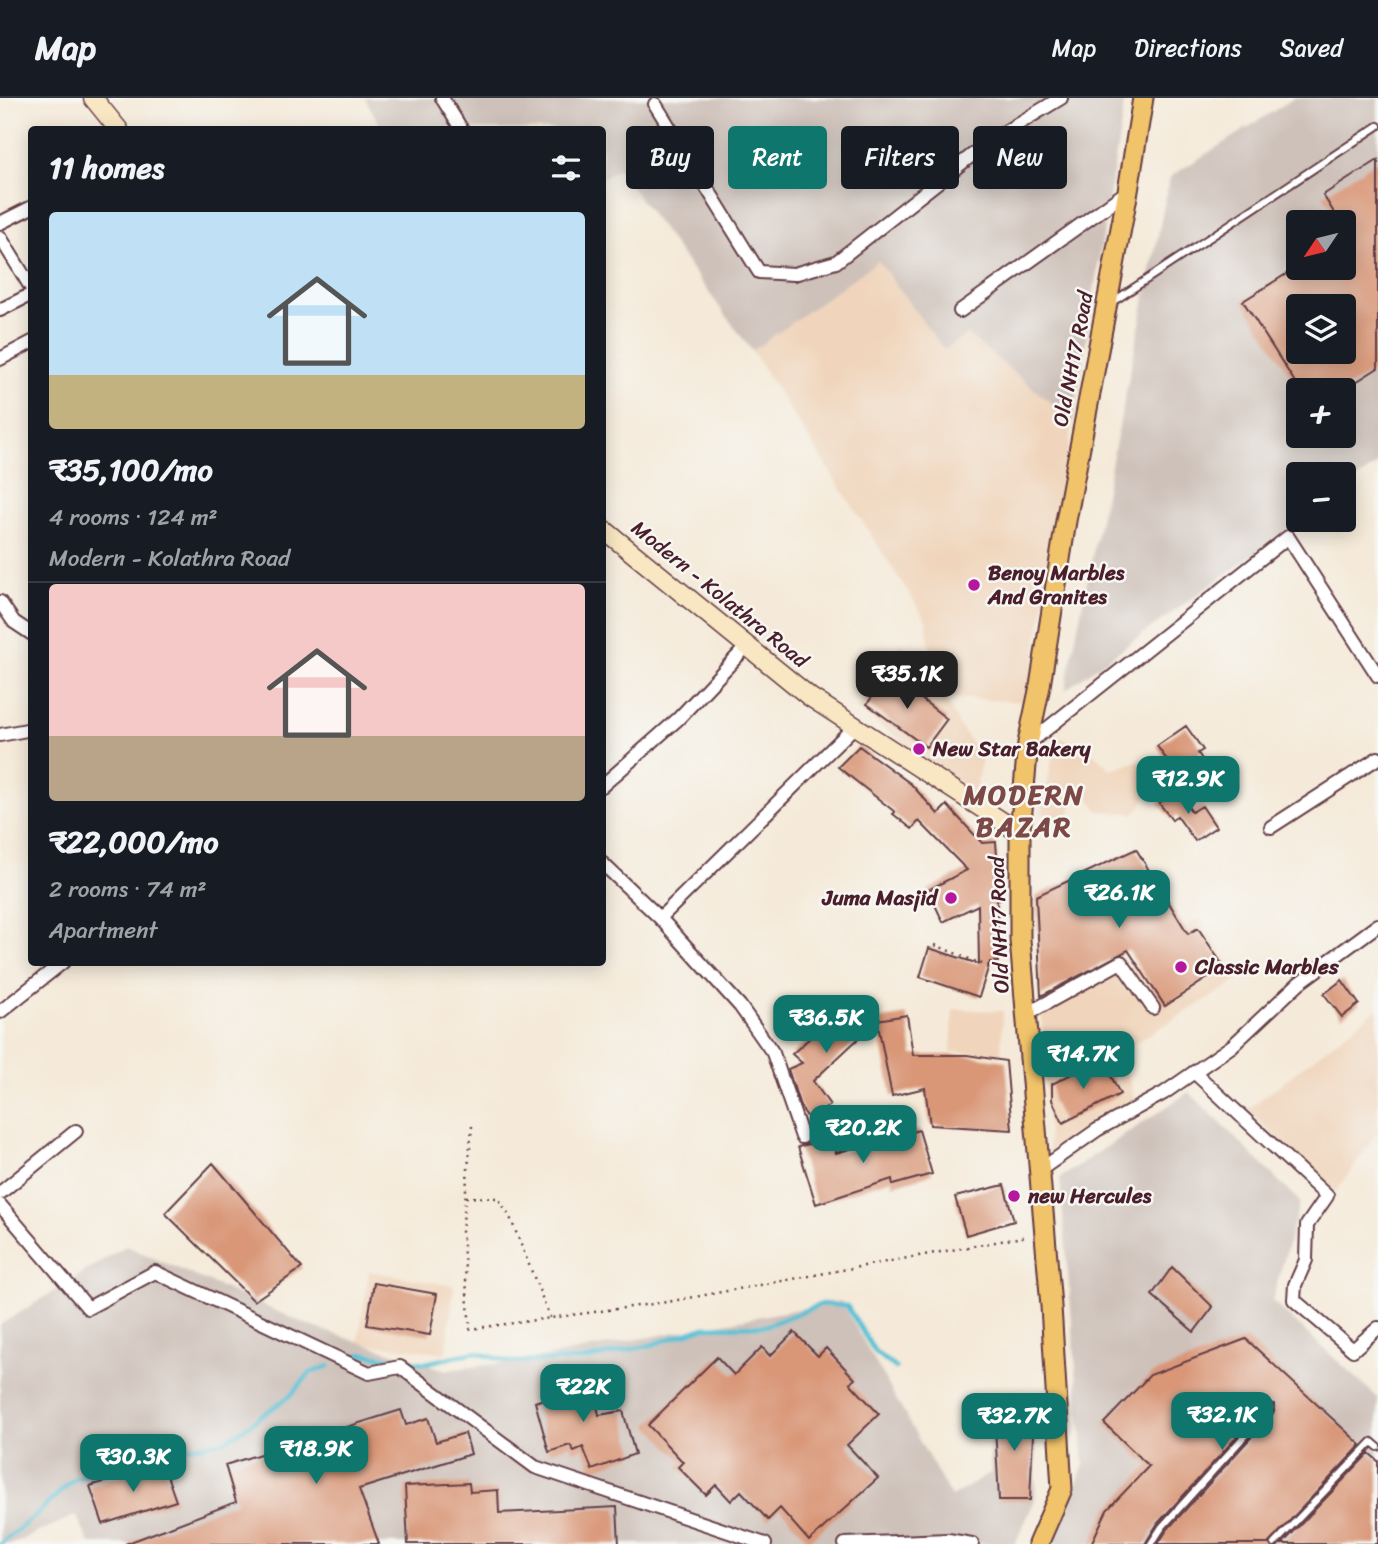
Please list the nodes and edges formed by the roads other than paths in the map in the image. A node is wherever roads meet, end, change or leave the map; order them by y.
1 (93, 98) edge
2 (442, 98) edge
3 (1061, 98) edge
4 (1143, 98) edge
5 (655, 104) dead end
6 (116, 126) edge
7 (460, 126) edge
8 (1378, 126) edge
9 (1128, 191) junction
10 (28, 208) edge
11 (0, 223) edge
12 (0, 237) edge
13 (28, 285) edge
14 (28, 294) edge
15 (1106, 306) junction
16 (0, 310) edge
17 (960, 311) dead end
18 (28, 344) edge
19 (0, 359) edge
20 (606, 531) edge
21 (0, 602) edge
22 (28, 631) edge
23 (748, 645) junction
24 (1378, 676) edge
25 (855, 726) junction
26 (28, 730) edge
27 (0, 735) edge
28 (1028, 743) junction
29 (1378, 758) edge
30 (606, 782) edge
31 (1271, 827) dead end
32 (1020, 833) junction
33 (606, 867) edge
34 (660, 918) junction
35 (1378, 925) edge
36 (58, 966) edge
37 (1153, 1008) dead end
38 (0, 1012) edge
39 (1025, 1015) junction
40 (1194, 1072) junction
41 (76, 1131) dead end
42 (802, 1137) dead end
43 (1040, 1170) junction
44 (0, 1193) edge
45 (0, 1205) edge
46 (1378, 1328) edge
47 (1270, 1408) dead end
48 (1378, 1447) edge
49 (765, 1544) edge
50 (845, 1544) edge
51 (972, 1544) edge
52 (1038, 1544) edge
53 (1151, 1544) edge
54 (1274, 1544) edge

1 - 6 main road
2 - 7 street
3 - 5 street
4 - 9 main road, Old NH17 Road
8 - 15 lane
9 - 15 main road, Old NH17 Road
9 - 17 street
10 - 11 street
12 - 13 street
14 - 16 street
15 - 28 main road, Old NH17 Road
18 - 19 street
20 - 23 main road, Modern - Kolathra Road
21 - 22 street
23 - 25 main road, Modern - Kolathra Road
23 - 30 street
24 - 28 street
25 - 32 main road, Modern - Kolathra Road
25 - 34 street
26 - 27 street
28 - 32 main road, Old NH17 Road
29 - 31 street
32 - 39 main road, Old NH17 Road
33 - 34 street
34 - 42 street
35 - 40 street
36 - 38 street
37 - 39 street
39 - 43 main road, Old NH17 Road
40 - 43 street
40 - 46 street
41 - 44 street
43 - 52 main road, Old NH17 Road
45 - 49 street
47 - 53 lane
48 - 54 lane
50 - 51 street

